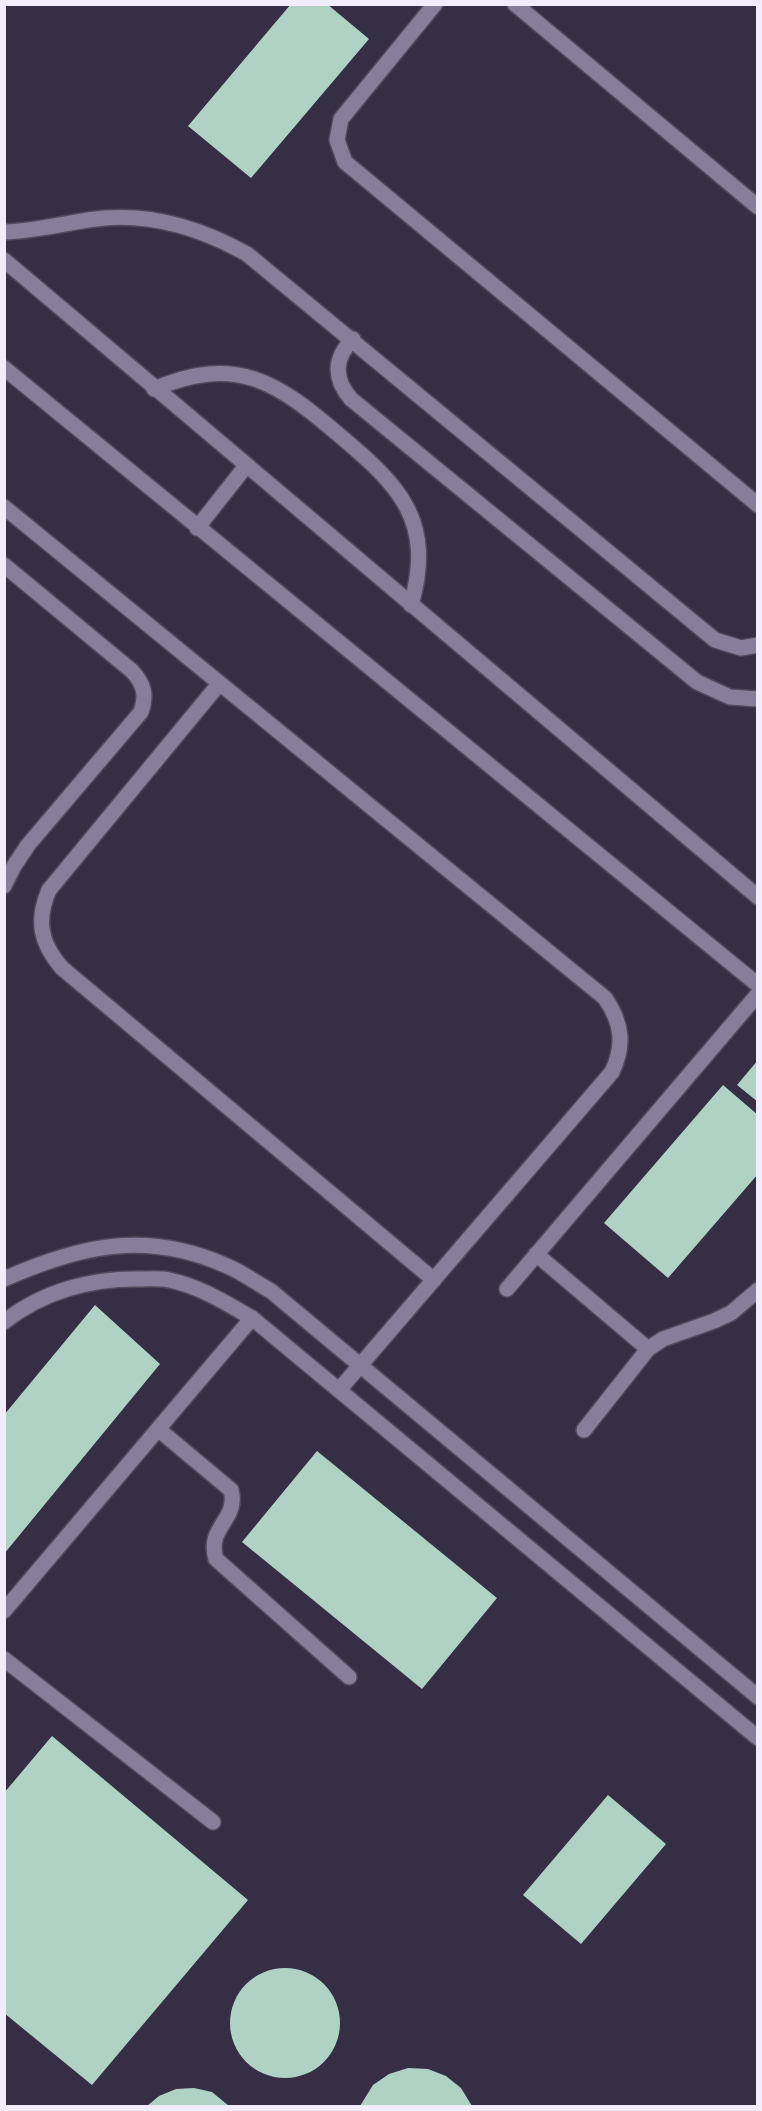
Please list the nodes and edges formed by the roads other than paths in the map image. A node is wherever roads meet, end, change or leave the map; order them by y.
1 (435, 4) edge
2 (514, 4) edge
3 (758, 207) edge
4 (4, 232) edge
5 (4, 260) edge
6 (353, 339) junction
7 (4, 368) edge
8 (154, 389) junction
9 (246, 466) junction
10 (758, 505) edge
11 (4, 507) edge
12 (197, 528) junction
13 (4, 566) edge
14 (411, 606) junction
15 (758, 645) edge
16 (219, 684) junction
17 (758, 699) edge
18 (4, 886) edge
19 (758, 897) edge
20 (758, 985) edge
21 (758, 994) edge
22 (536, 1254) junction
23 (4, 1280) edge
24 (434, 1280) junction
25 (507, 1289) dead end
26 (758, 1290) edge
27 (252, 1318) junction
28 (4, 1322) edge
29 (648, 1349) junction
30 (361, 1365) junction
31 (339, 1390) junction
32 (158, 1429) junction
33 (584, 1430) dead end
34 (4, 1611) edge
35 (4, 1659) edge
36 (350, 1677) dead end
37 (758, 1697) edge
38 (758, 1738) edge
39 (213, 1822) dead end

1 - 10 street
2 - 3 street
4 - 6 street
5 - 8 street
6 - 15 street
6 - 17 street
7 - 12 street
8 - 9 street
8 - 14 street
9 - 12 street
9 - 14 street
11 - 16 street
12 - 20 street
13 - 18 street
14 - 19 street
16 - 24 street
16 - 24 street
21 - 22 street
22 - 25 street
22 - 29 street
23 - 30 street
24 - 30 street
26 - 29 street
27 - 28 street
27 - 31 street
27 - 32 street
29 - 33 street
30 - 31 street
30 - 37 street
31 - 38 street
32 - 34 street
32 - 36 street
35 - 39 street

